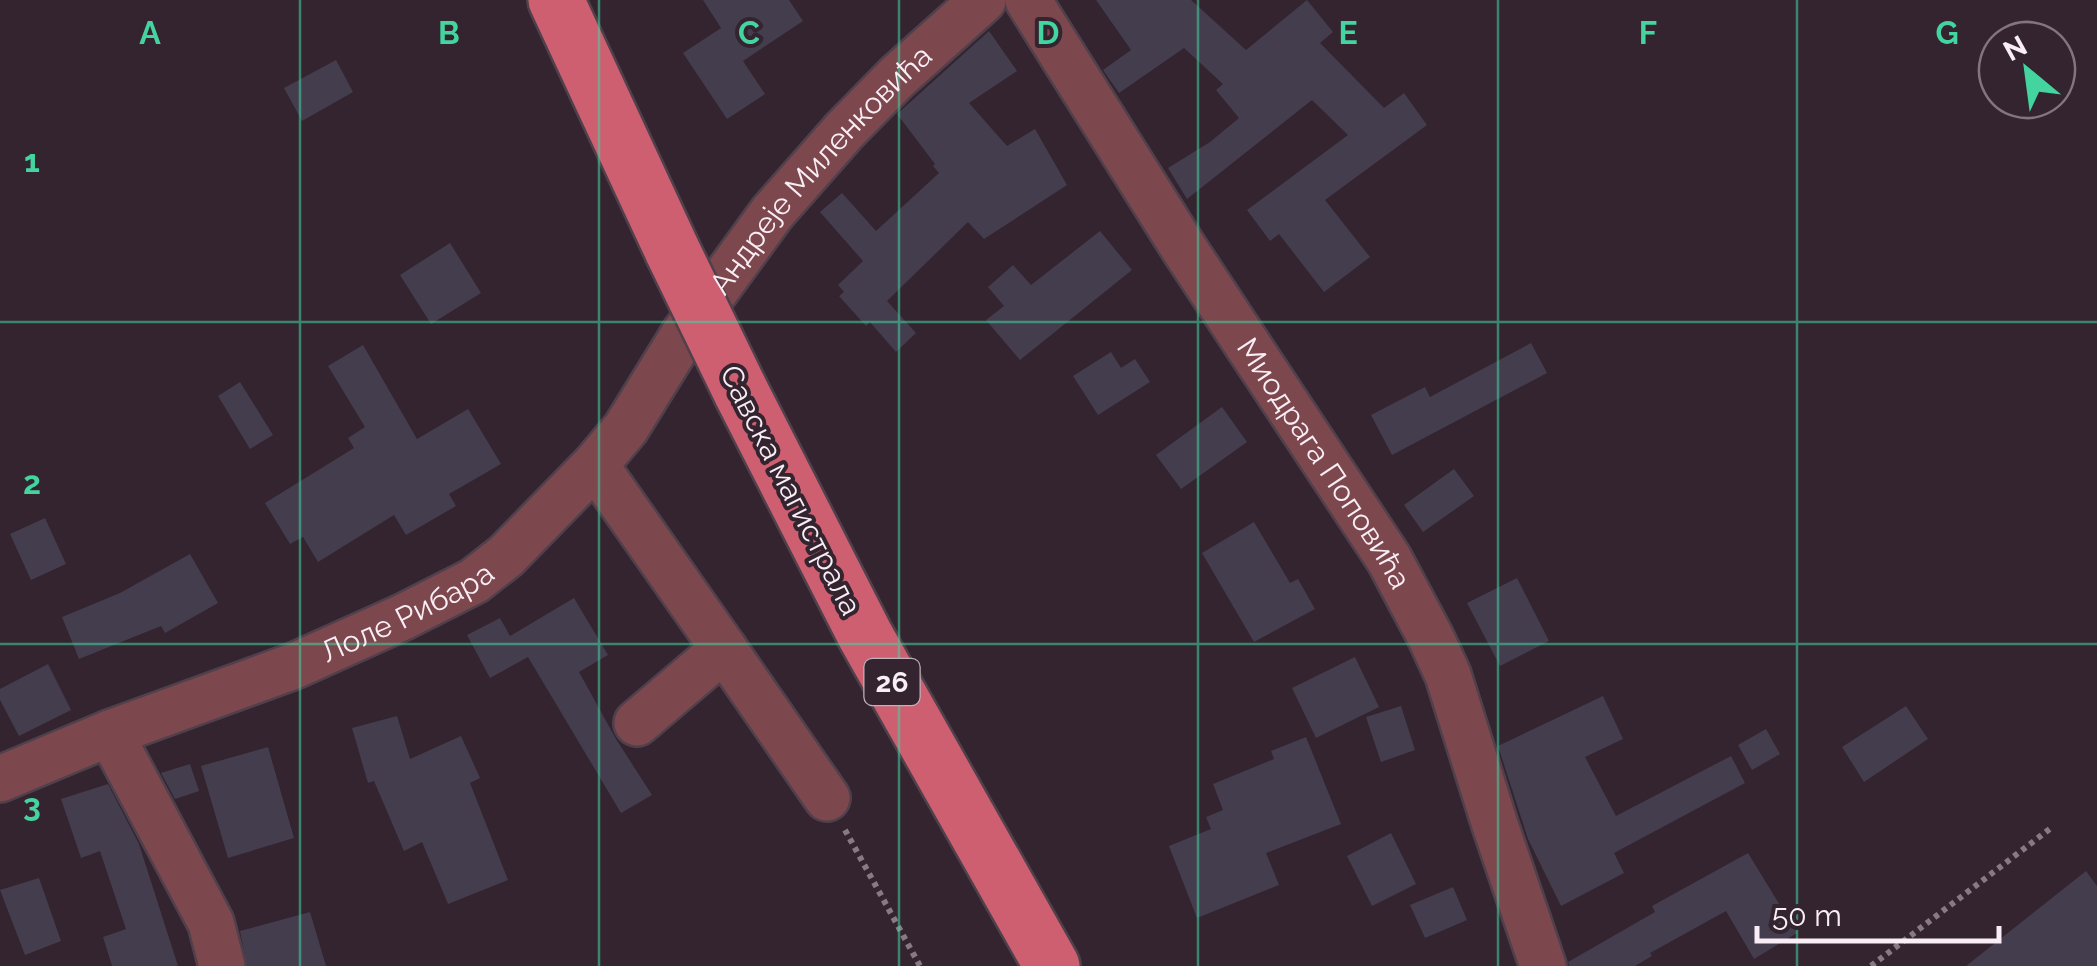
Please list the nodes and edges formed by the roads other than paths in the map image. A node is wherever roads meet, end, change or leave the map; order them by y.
1 (556, 0) edge
2 (982, 0) edge
3 (1028, 0) edge
4 (707, 303) joint
5 (595, 466) junction
6 (724, 649) junction
7 (637, 722) dead end
8 (110, 733) junction
9 (0, 780) edge
10 (828, 798) road end
11 (222, 966) edge
12 (1052, 966) edge
13 (1543, 966) edge

1 - 12 main road, Савска магистрала / 26, bridge
2 - 4 street, Андреје Миленковића
3 - 13 street, Миодрага Поповића
4 - 5 street, Лоле Рибара
5 - 6 street
5 - 8 street, Лоле Рибара
6 - 7 street
6 - 10 street
8 - 9 street, Лоле Рибара
8 - 11 street

